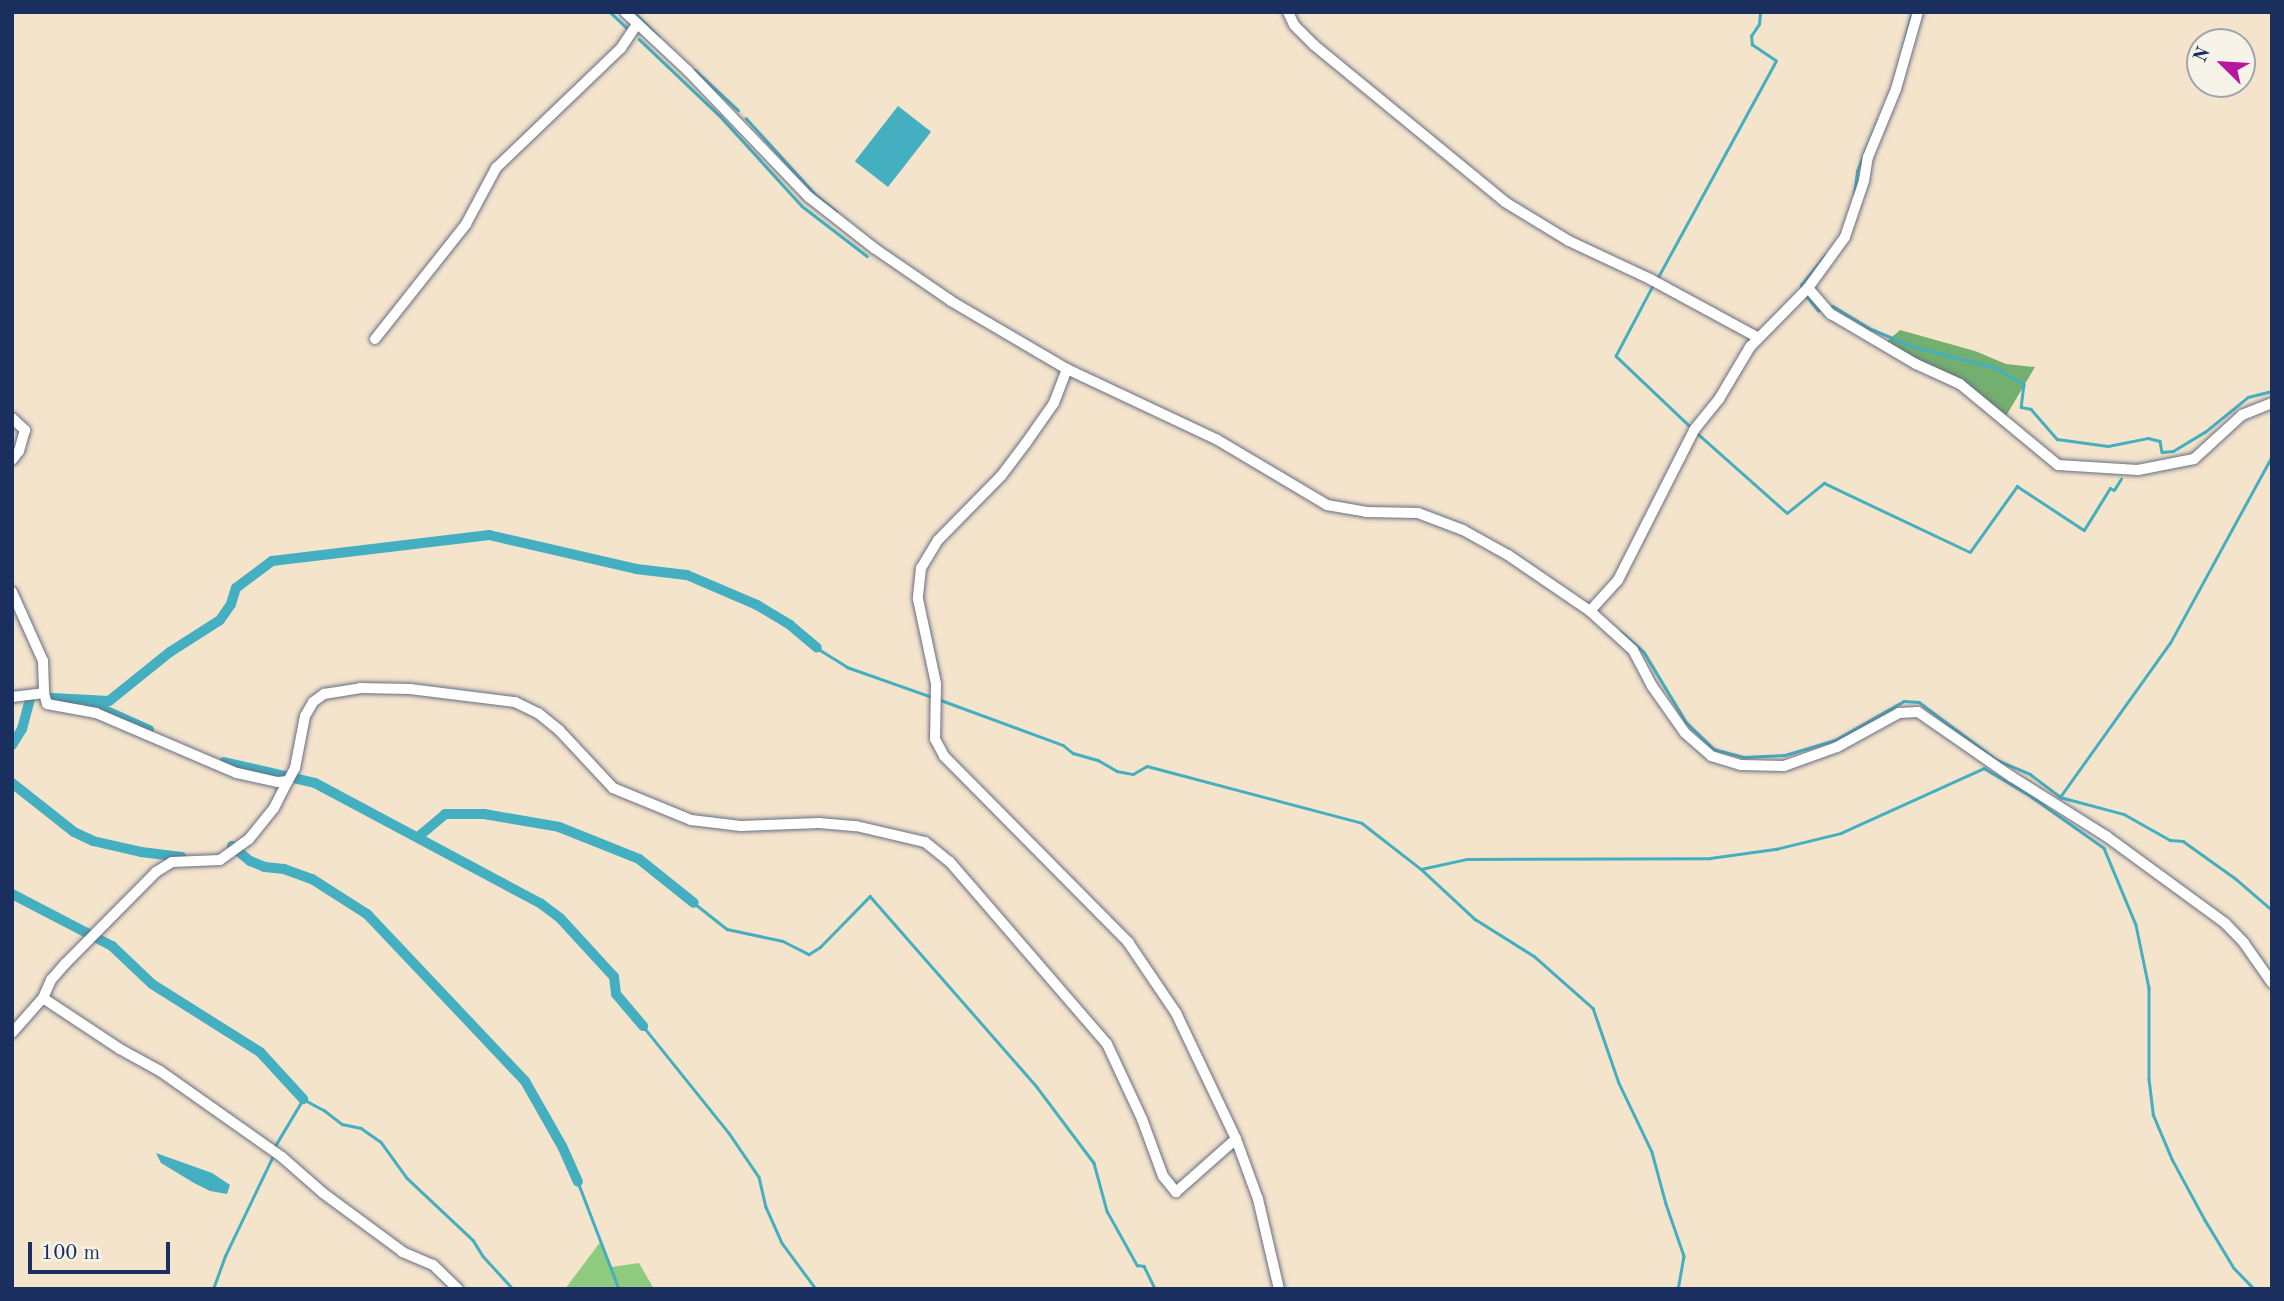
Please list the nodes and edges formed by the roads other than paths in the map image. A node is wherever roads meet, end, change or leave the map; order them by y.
1 (625, 12) edge
2 (1288, 12) edge
3 (1918, 12) edge
4 (637, 24) junction
5 (1808, 288) junction
6 (1757, 337) junction
7 (375, 339) dead end
8 (1067, 369) junction
9 (2272, 403) edge
10 (12, 418) edge
11 (12, 460) edge
12 (12, 592) edge
13 (1590, 611) junction
14 (44, 692) junction
15 (12, 697) edge
16 (283, 781) junction
17 (2272, 983) edge
18 (43, 998) junction
19 (12, 1033) edge
20 (1236, 1139) junction
21 (458, 1289) edge
22 (1279, 1289) edge

1 - 4 street
2 - 6 street
3 - 5 street
4 - 7 street
4 - 8 street
5 - 6 street
5 - 9 street
6 - 13 street
8 - 13 street
8 - 20 street
10 - 11 street
12 - 14 street
13 - 17 street
14 - 15 street
14 - 16 street
16 - 18 street
16 - 20 street
18 - 19 street
18 - 21 street
20 - 22 street

